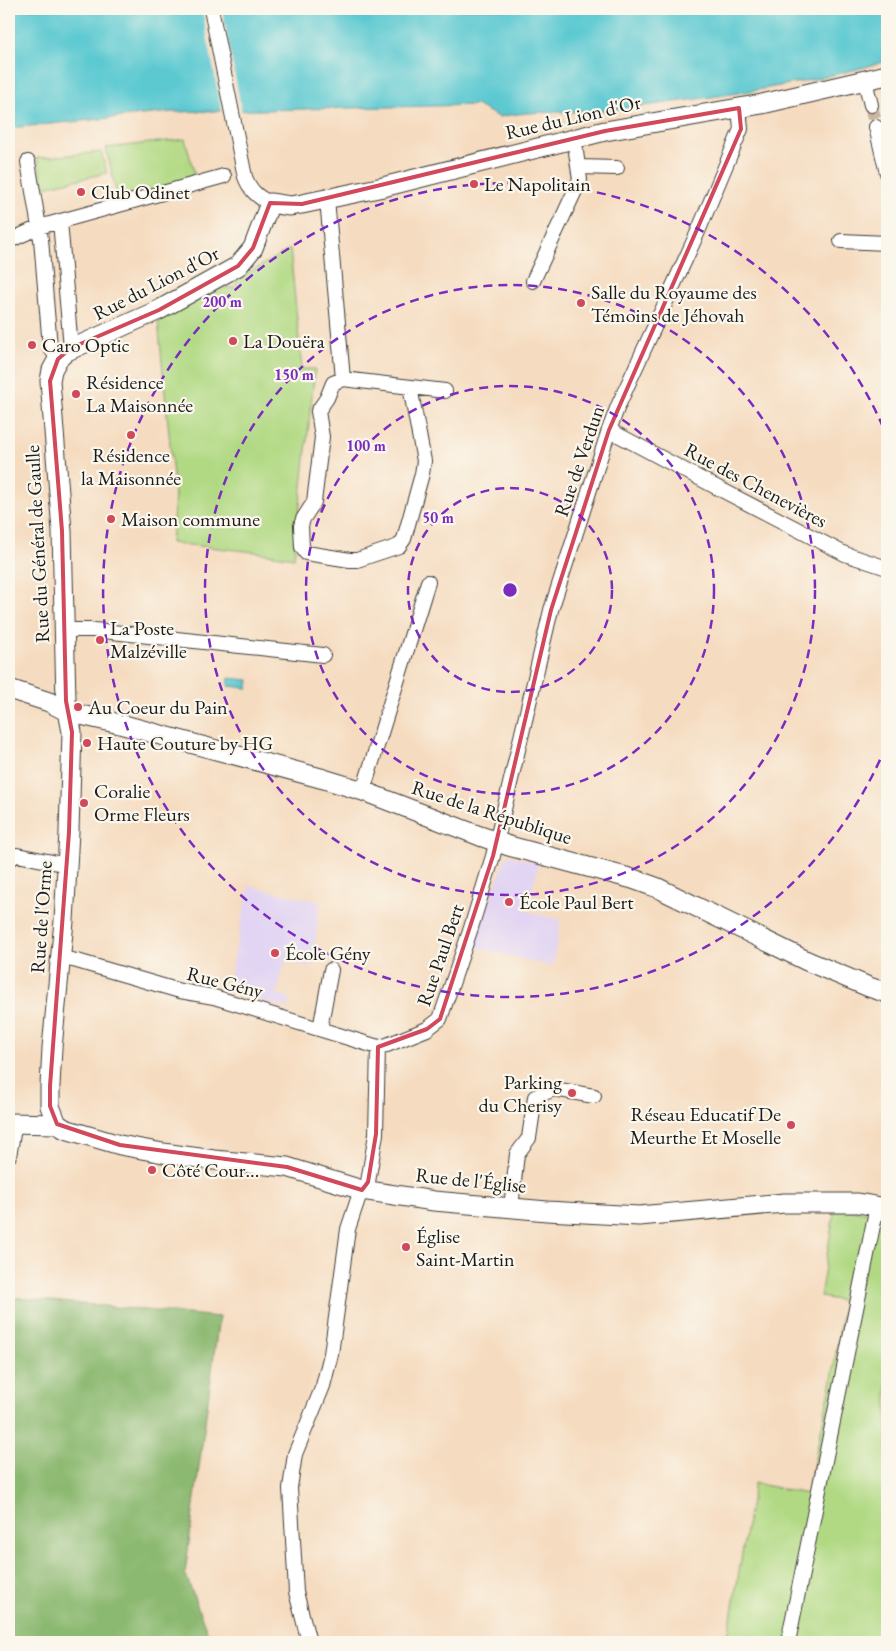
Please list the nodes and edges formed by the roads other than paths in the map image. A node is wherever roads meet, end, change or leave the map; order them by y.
1 (212, 9) edge
2 (887, 75) edge
3 (865, 81) junction
4 (871, 105) tunnel mouth
5 (739, 108) junction
6 (876, 127) tunnel mouth
7 (574, 138) junction
8 (28, 162) dead end
9 (578, 167) junction
10 (617, 168) dead end
11 (887, 173) edge
12 (224, 176) dead end
13 (327, 199) junction
14 (270, 203) junction
15 (60, 221) junction
16 (39, 227) junction
17 (9, 241) edge
18 (841, 241) dead end
19 (887, 243) edge
20 (533, 281) dead end
21 (64, 354) junction
22 (343, 379) junction
23 (410, 387) junction
24 (445, 391) dead end
25 (609, 430) junction
26 (887, 568) edge
27 (428, 582) dead end
28 (64, 630) junction
29 (323, 655) dead end
30 (9, 689) edge
31 (68, 712) junction
32 (363, 791) junction
33 (496, 842) junction
34 (9, 860) edge
35 (68, 865) junction
36 (62, 958) junction
37 (331, 970) dead end
38 (887, 993) edge
39 (320, 1029) junction
40 (378, 1047) junction
41 (594, 1096) dead end
42 (12, 1123) edge
43 (57, 1124) junction
44 (9, 1156) edge
45 (362, 1190) junction
46 (882, 1207) edge
47 (511, 1208) junction
48 (309, 1642) edge
49 (788, 1642) edge

1 - 14 street
2 - 3 main road, Rue du Lion d'Or
3 - 4 street
3 - 5 main road, Rue du Lion d'Or
5 - 7 main road, Rue du Lion d'Or
5 - 25 street, Rue de Verdun
6 - 11 street
7 - 9 street
7 - 13 main road, Rue du Lion d'Or
8 - 16 street
9 - 10 street
9 - 20 street
12 - 15 street
13 - 14 main road, Rue du Lion d'Or
13 - 22 street
14 - 21 main road, Rue du Lion d'Or
15 - 16 street
15 - 21 street, Rue du Général de Gaulle
16 - 17 street
16 - 21 street
18 - 19 street
21 - 28 main road, Rue du Général de Gaulle
22 - 23 street
22 - 23 street
23 - 24 street
25 - 26 street, Rue des Chenevières
25 - 33 street, Rue de Verdun
27 - 32 street
28 - 29 street
28 - 31 main road, Rue du Général de Gaulle
30 - 31 main road, Rue de la République
31 - 32 main road, Rue de la République
31 - 35 main road, Rue de l'Orme
32 - 33 main road, Rue de la République
33 - 38 main road, Rue de la République
33 - 40 street, Rue Paul Bert
34 - 35 street
35 - 36 main road, Rue de l'Orme
36 - 39 street, Rue Gény
36 - 43 main road, Rue de l'Orme
37 - 39 street
39 - 40 street, Rue Gény
40 - 45 street
41 - 47 street
42 - 43 main road
42 - 44 street
43 - 45 main road, Rue de l'Église
45 - 47 main road, Rue de l'Église
45 - 48 street
46 - 47 main road, Rue de l'Église
46 - 49 street

